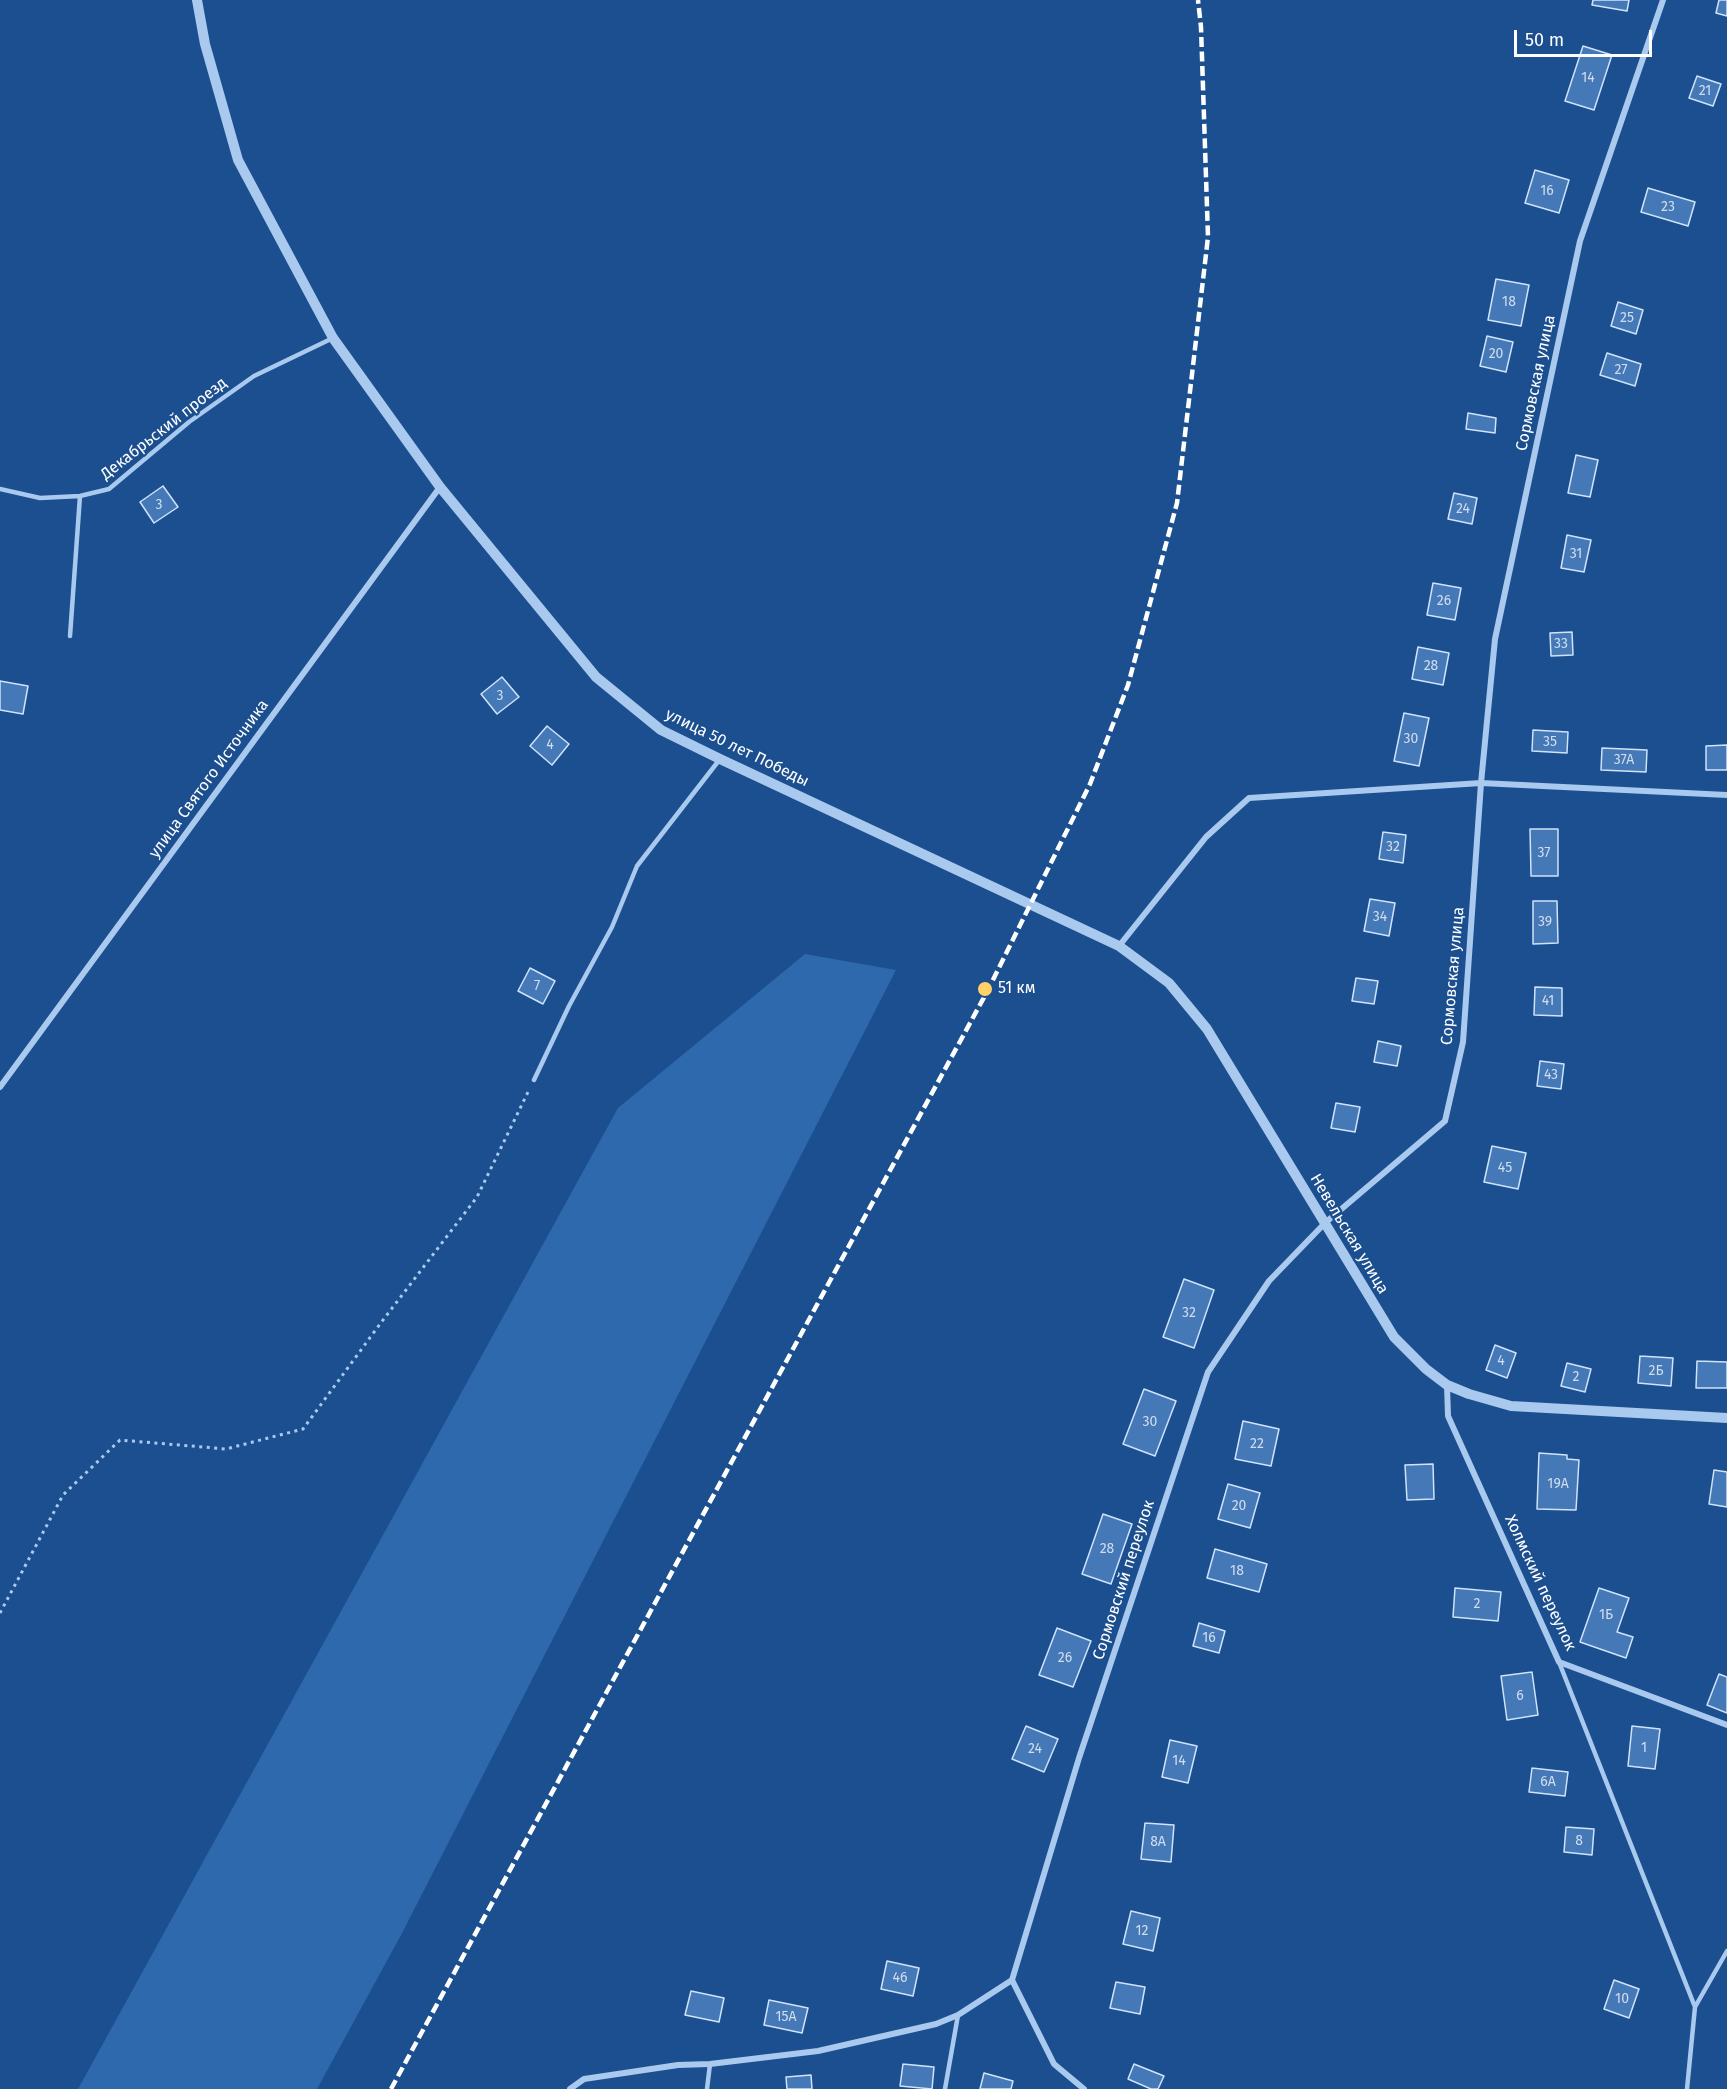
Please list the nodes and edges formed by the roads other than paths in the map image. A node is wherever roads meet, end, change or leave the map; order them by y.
1 (197, 0) edge
2 (1663, 0) edge
3 (333, 338) junction
4 (440, 488) junction
5 (0, 489) edge
6 (80, 496) junction
7 (70, 636) dead end
8 (720, 759) junction
9 (1481, 783) junction
10 (1727, 795) edge
11 (1031, 905) joint
12 (1119, 946) junction
13 (534, 1080) road end
14 (0, 1087) edge
15 (1325, 1223) junction
16 (1447, 1384) junction
17 (1727, 1418) edge
18 (1559, 1662) junction
19 (1727, 1725) edge
20 (1727, 1951) edge
21 (1012, 1980) junction
22 (1695, 2007) junction
23 (958, 2015) junction
24 (710, 2064) junction
25 (570, 2089) edge
26 (707, 2089) edge
27 (945, 2089) edge
28 (1084, 2089) edge
29 (1687, 2089) edge

1 - 3 street, улица 50 лет Победы
2 - 9 street, Сормовская улица
3 - 4 street, улица 50 лет Победы
3 - 6 lane, Декабрьский проезд
4 - 8 street, улица 50 лет Победы
4 - 14 street, улица Святого Источника
5 - 6 lane, Декабрьский проезд
6 - 7 lane
8 - 11 street, улица 50 лет Победы
8 - 13 lane
9 - 10 street
9 - 12 street
9 - 15 street, Сормовская улица
11 - 12 street, Невельская улица
12 - 15 street, Невельская улица
15 - 16 street, Невельская улица
15 - 21 street, Сормовский переулок
16 - 17 street, Невельская улица
16 - 18 street, Холмский переулок
18 - 19 street, Холмский переулок
18 - 22 lane
20 - 22 lane
21 - 23 street
21 - 28 street
22 - 29 lane
23 - 24 street
23 - 27 lane
24 - 25 street
24 - 26 lane

